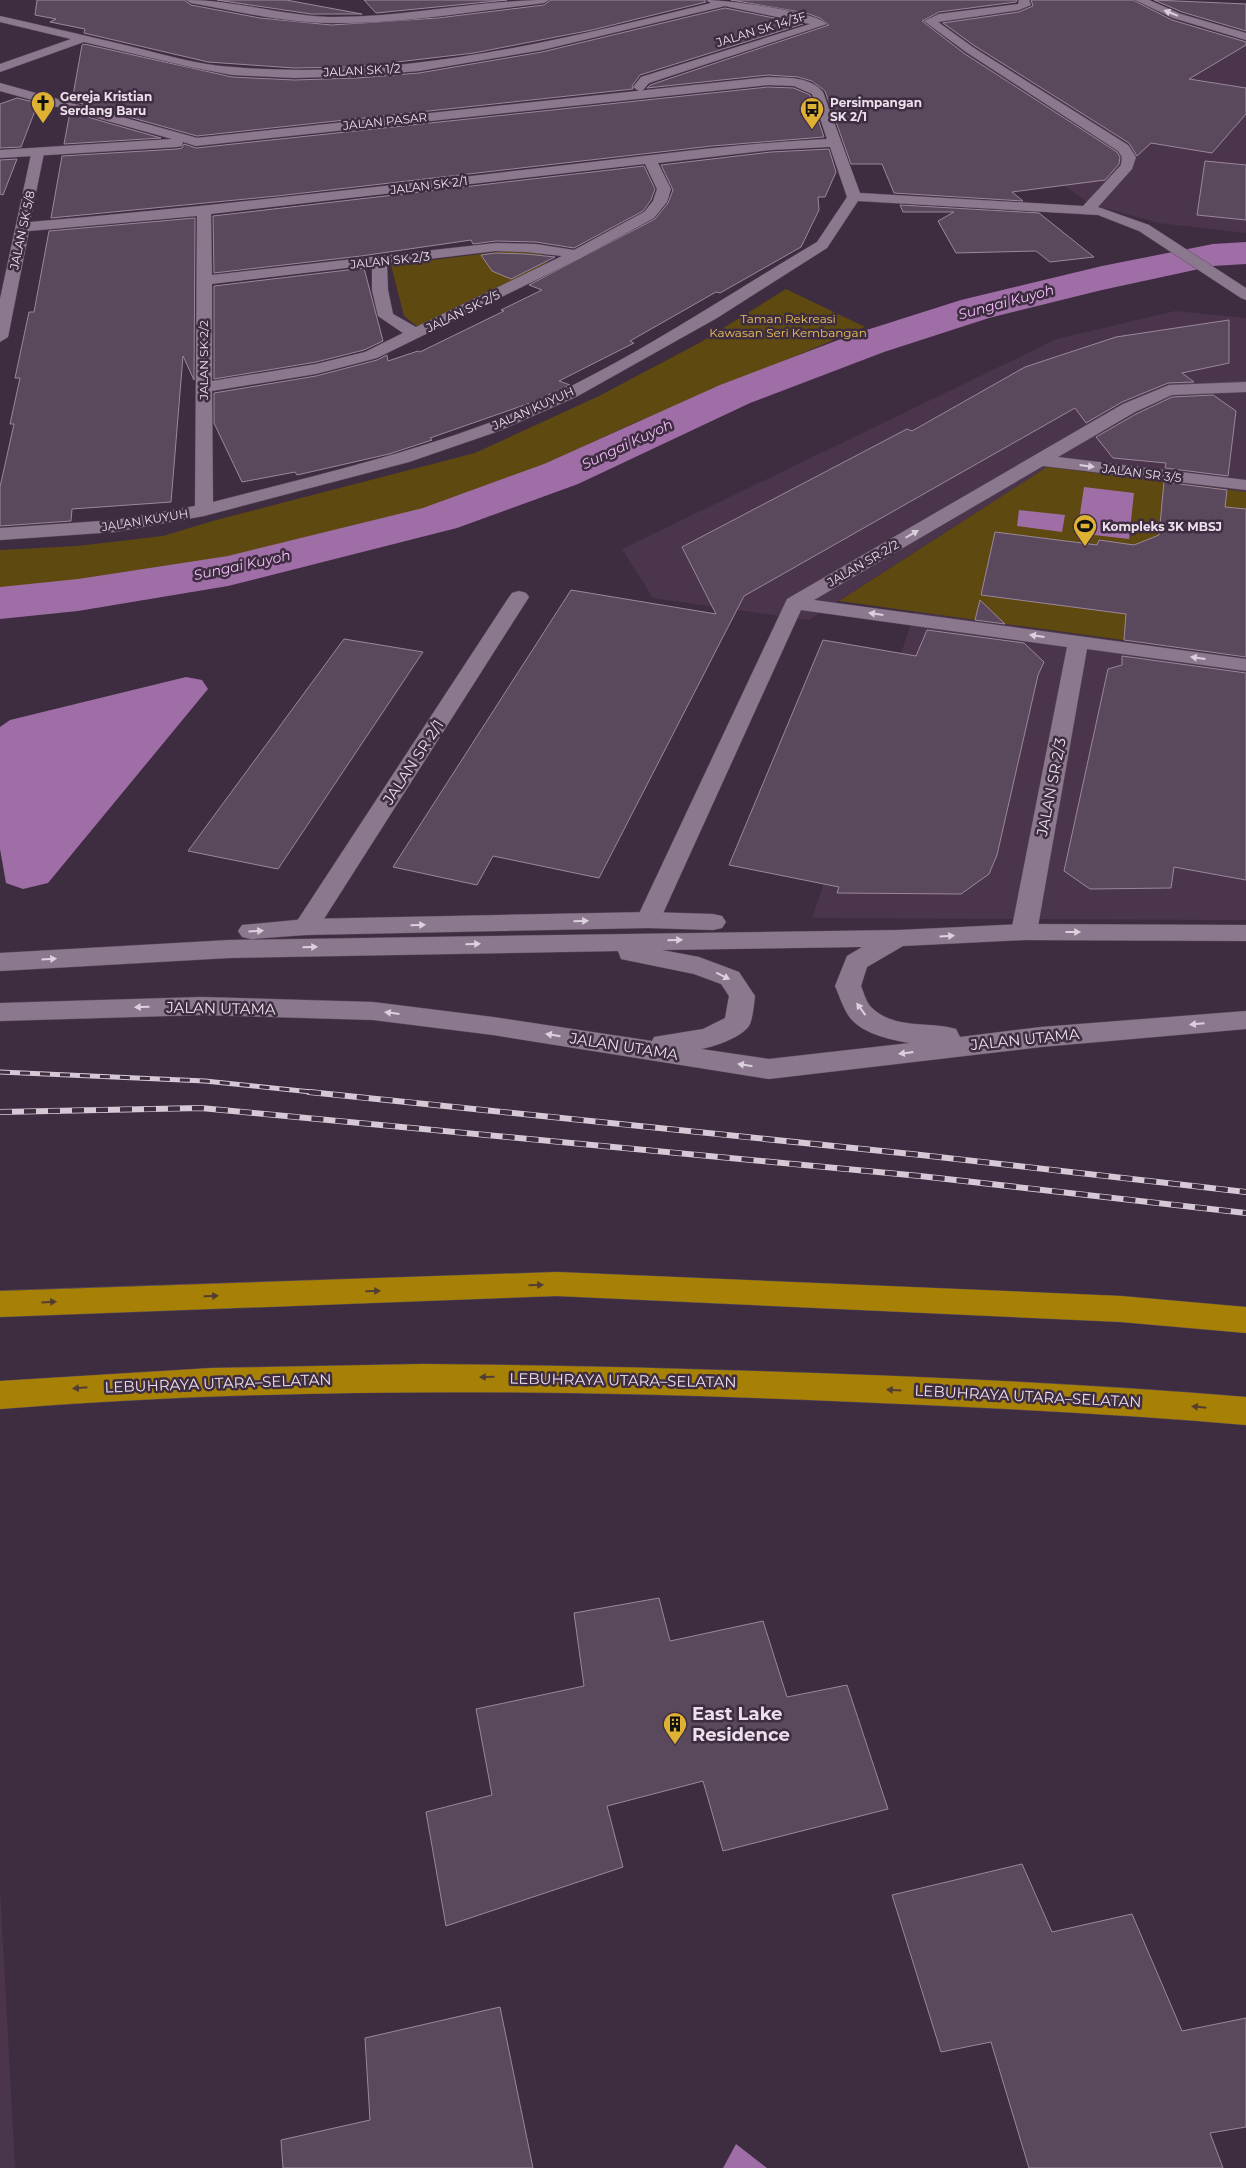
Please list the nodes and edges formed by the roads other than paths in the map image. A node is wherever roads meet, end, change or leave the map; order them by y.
1 (190, 0) edge
2 (544, 0) edge
3 (711, 0) edge
4 (1024, 0) edge
5 (1140, 0) edge
6 (1170, 0) edge
7 (724, 3) junction
8 (0, 19) edge
9 (1203, 23) junction
10 (1246, 37) edge
11 (83, 39) junction
12 (0, 68) edge
13 (0, 87) edge
14 (637, 93) junction
15 (196, 142) junction
16 (834, 143) junction
17 (37, 153) junction
18 (0, 154) edge
19 (649, 159) junction
20 (854, 196) junction
21 (1088, 209) junction
22 (204, 211) junction
23 (23, 227) junction
24 (576, 255) junction
25 (379, 261) junction
26 (203, 280) junction
27 (1246, 295) edge
28 (416, 334) junction
29 (0, 337) edge
30 (204, 387) junction
31 (1246, 387) edge
32 (1039, 460) junction
33 (1246, 485) edge
34 (204, 510) junction
35 (0, 534) edge
36 (519, 597) dead end
37 (794, 603) junction
38 (1078, 642) junction
39 (1246, 665) edge
40 (648, 920) junction
41 (306, 927) junction
42 (1024, 932) junction
43 (1246, 933) edge
44 (898, 938) junction
45 (574, 942) junction
46 (104, 955) junction
47 (0, 962) edge
48 (0, 1012) edge
49 (1246, 1020) edge
50 (1041, 1037) junction
51 (636, 1048) junction
52 (0, 1304) edge
53 (1246, 1320) edge
54 (0, 1395) edge
55 (1246, 1411) edge

1 - 2 street
3 - 7 street, JALAN SK 14/3F
4 - 21 street
9 -> 5 street
6 - 9 street
7 - 11 street, JALAN SK 1/2
7 - 14 street, JALAN SK 14/3F
8 - 11 street, JALAN SK 1/2
9 - 10 street
11 - 12 street
13 - 15 street
14 - 15 street, JALAN PASAR
14 - 16 street, JALAN PASAR
15 - 17 street, JALAN PASAR
16 - 19 street, JALAN SK 2/1
16 - 20 street
17 - 18 street, JALAN PASAR
17 - 23 street, JALAN SK 5/8
19 - 22 street, JALAN SK 2/1
19 - 24 street, JALAN SK 2/5
20 - 21 street
20 - 34 street, JALAN KUYUH
21 - 27 street
22 - 23 street, JALAN SK 2/1
22 - 26 street, JALAN SK 2/2
23 - 29 street, JALAN SK 5/8
24 - 25 street, JALAN SK 2/3
24 - 28 street, JALAN SK 2/5
25 - 26 street, JALAN SK 2/3
25 - 28 street
26 - 30 street, JALAN SK 2/2
28 - 30 street, JALAN SK 2/5
30 - 34 street, JALAN SK 2/2
31 - 32 street, JALAN SR 2/2
32 -> 33 street, JALAN SR 3/5
37 -> 32 street, JALAN SR 2/2
34 - 35 street, JALAN KUYUH
36 - 41 street, JALAN SR 2/1
38 -> 37 street
37 - 40 street
39 -> 38 street
38 - 42 street, JALAN SR 2/3
41 -> 40 street
40 - 44 street
46 -> 41 street
42 -> 43 street
44 -> 42 street
45 -> 44 street
50 -> 44 street
46 -> 45 street
45 -> 51 street
47 -> 46 street
51 -> 48 street, JALAN UTAMA
49 -> 50 street, JALAN UTAMA
50 -> 51 street, JALAN UTAMA
52 -> 53 highway
55 -> 54 highway, LEBUHRAYA UTARA–SELATAN

